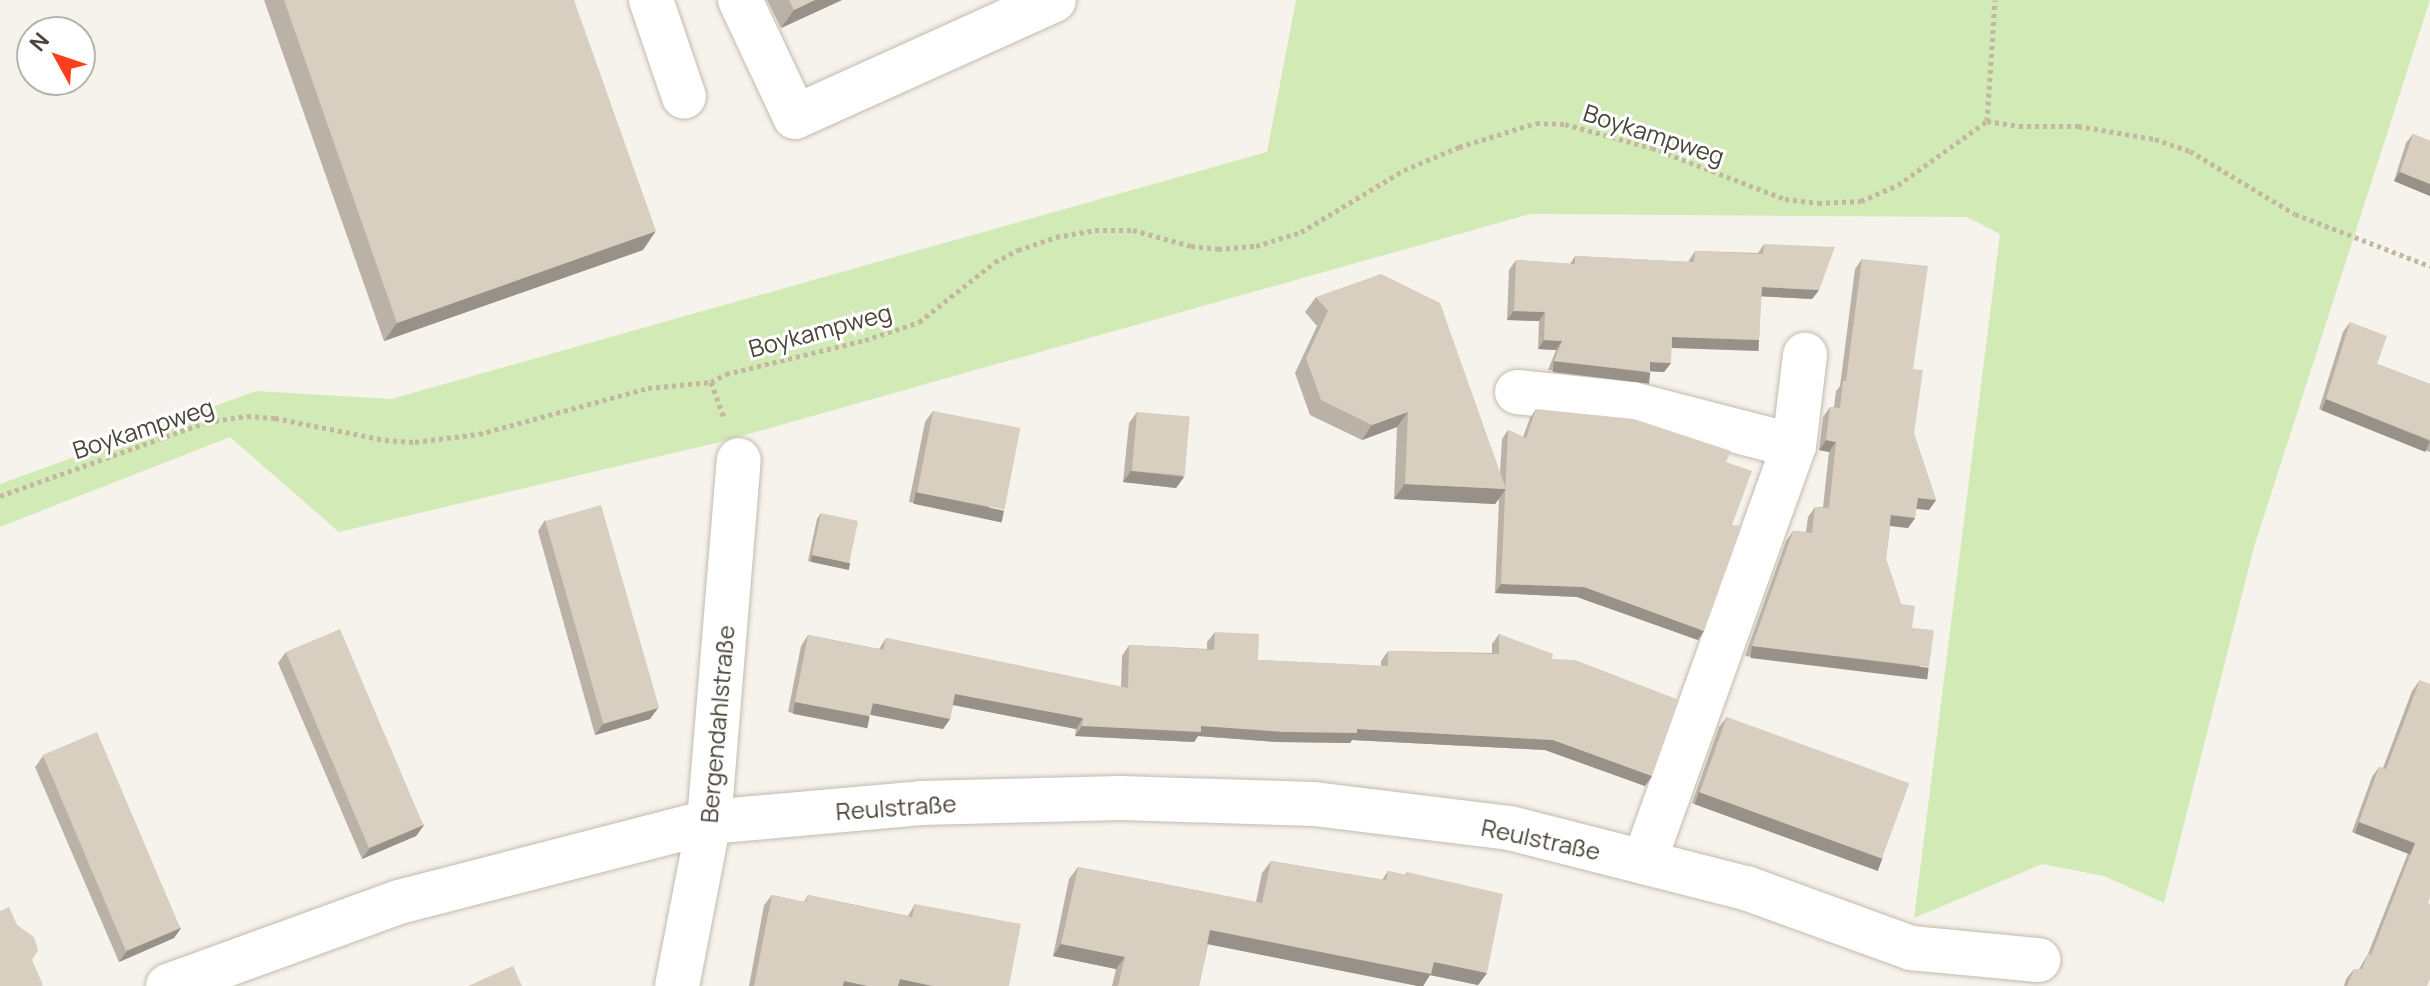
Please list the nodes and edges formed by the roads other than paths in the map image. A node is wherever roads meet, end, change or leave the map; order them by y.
1 (651, 0) edge
2 (740, 0) edge
3 (1054, 0) edge
4 (684, 97) dead end
5 (1805, 355) dead end
6 (1517, 392) dead end
7 (1794, 446) junction
8 (739, 460) dead end
9 (709, 822) junction
10 (1644, 862) junction
11 (2038, 960) dead end
12 (168, 986) edge
13 (677, 986) edge

1 - 4 street
2 - 3 street
5 - 7 street
6 - 7 street
7 - 10 street
8 - 9 street, Bergendahlstraße
9 - 10 street, Reulstraße
9 - 12 street, Reulstraße
9 - 13 street, Bergendahlstraße
10 - 11 street, Reulstraße

